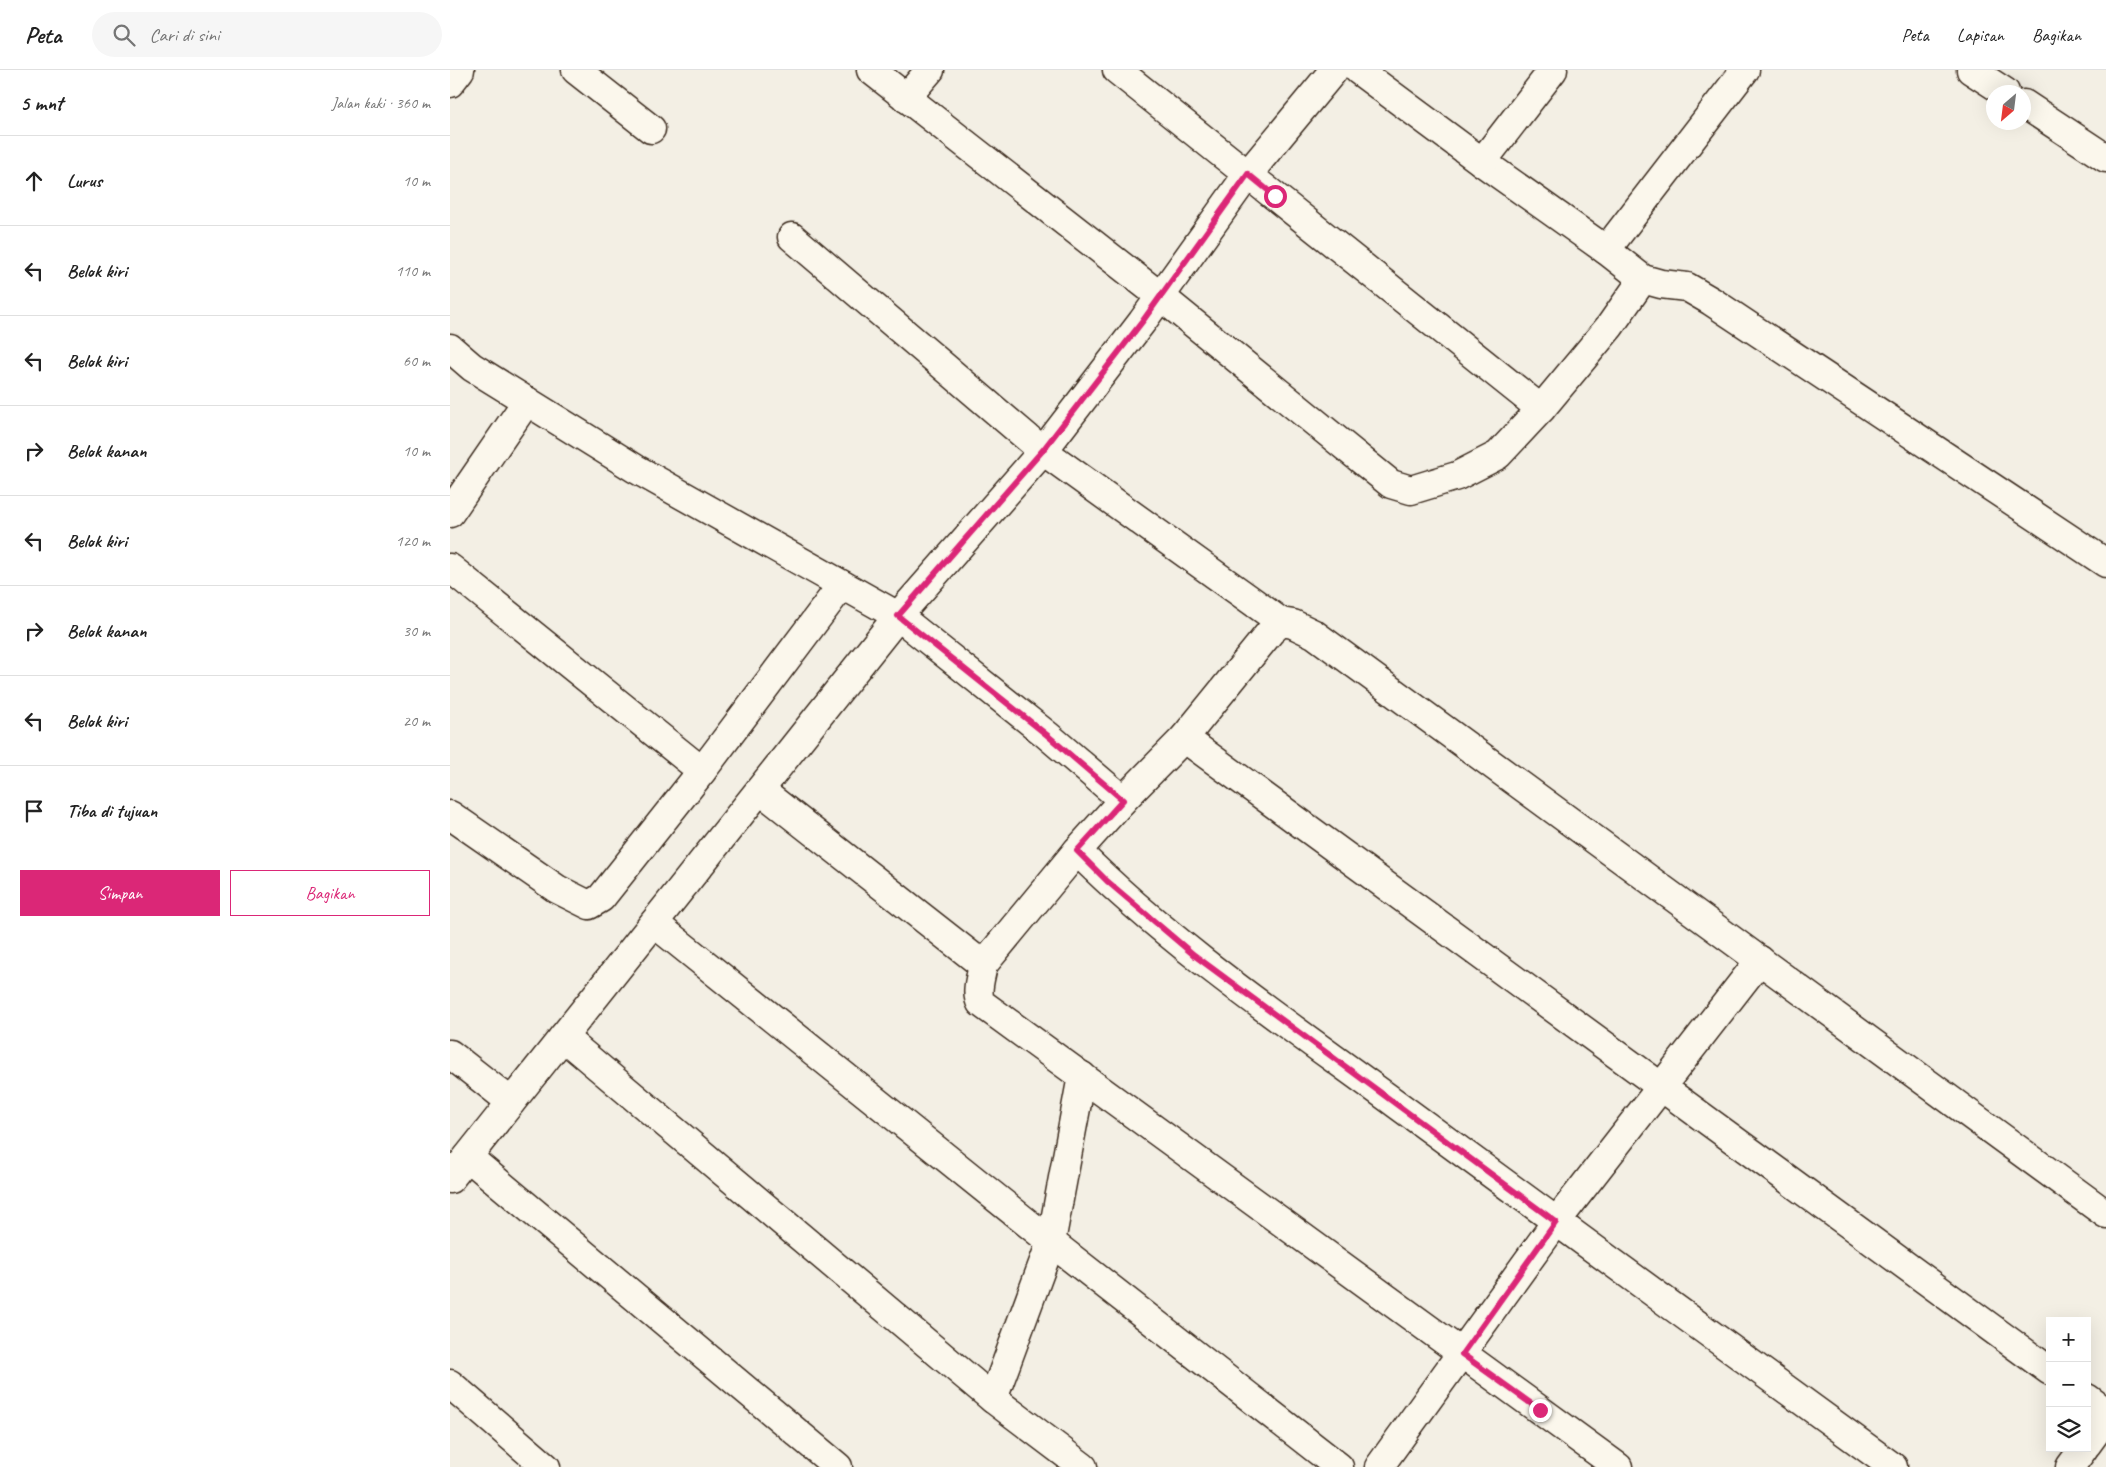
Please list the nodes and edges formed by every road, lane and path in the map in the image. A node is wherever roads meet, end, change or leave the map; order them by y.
1 (460, 70) edge
2 (576, 70) edge
3 (871, 70) edge
4 (930, 70) edge
5 (1117, 70) edge
6 (1334, 70) edge
7 (1358, 70) edge
8 (1553, 70) edge
9 (1745, 70) edge
10 (1971, 70) edge
11 (450, 83) edge
12 (1994, 85) edge
13 (906, 98) junction
14 (2031, 109) edge
15 (652, 129) dead end
16 (2106, 158) edge
17 (1482, 162) junction
18 (1248, 174) junction
19 (792, 236) dead end
20 (1606, 250) junction
21 (1643, 279) junction
22 (1160, 296) junction
23 (450, 348) edge
24 (527, 401) junction
25 (1541, 409) junction
26 (1043, 450) junction
27 (450, 513) edge
28 (2106, 563) edge
29 (450, 568) edge
30 (842, 584) junction
31 (898, 616) junction
32 (1281, 622) junction
33 (1184, 738) junction
34 (702, 771) junction
35 (760, 790) junction
36 (1123, 800) junction
37 (450, 815) edge
38 (1077, 851) junction
39 (654, 923) junction
40 (1760, 960) junction
41 (982, 965) junction
42 (564, 1037) junction
43 (450, 1054) edge
44 (1082, 1076) junction
45 (1661, 1087) junction
46 (511, 1102) junction
47 (468, 1157) junction
48 (450, 1179) edge
49 (2106, 1214) edge
50 (1556, 1222) junction
51 (1051, 1242) junction
52 (1462, 1354) junction
53 (2046, 1368) edge
54 (450, 1384) edge
55 (994, 1399) junction
56 (2091, 1401) edge
57 (2106, 1412) edge
58 (2106, 1418) edge
59 (2091, 1439) edge
60 (2081, 1452) edge
61 (546, 1467) edge
62 (838, 1467) edge
63 (1083, 1467) edge
64 (1339, 1467) edge
65 (1379, 1467) edge
66 (1618, 1467) edge
67 (1893, 1467) edge
68 (2070, 1467) edge

1 - 11 street
2 - 15 street
3 - 13 street
4 - 13 street
5 - 18 street
6 - 18 street
7 - 17 street
8 - 17 street
9 - 20 street
10 - 12 street
13 - 22 street
14 - 16 street
17 - 20 street
18 - 22 street
18 - 25 street
19 - 26 street
20 - 21 street
21 - 25 street
21 - 28 street
22 - 25 street
22 - 26 street
23 - 24 street
24 - 27 street
24 - 30 street
26 - 31 street
26 - 32 street
29 - 34 street
30 - 31 street
30 - 34 street
31 - 35 street
31 - 36 street
32 - 33 street
32 - 40 street
33 - 36 street
33 - 45 street
34 - 37 street
35 - 39 street
35 - 41 street
36 - 38 street
38 - 41 street
38 - 50 street
39 - 42 street
39 - 51 street
40 - 45 street
40 - 49 street
41 - 44 street
42 - 46 street
42 - 55 street
43 - 46 street
44 - 51 street
44 - 52 street
45 - 50 street
45 - 53 street
46 - 47 street
47 - 48 street
47 - 62 street
50 - 52 street
50 - 67 street
51 - 55 street
51 - 64 street
52 - 65 street
52 - 66 street
54 - 61 street
55 - 63 street
56 - 57 street
58 - 59 street
60 - 68 street

